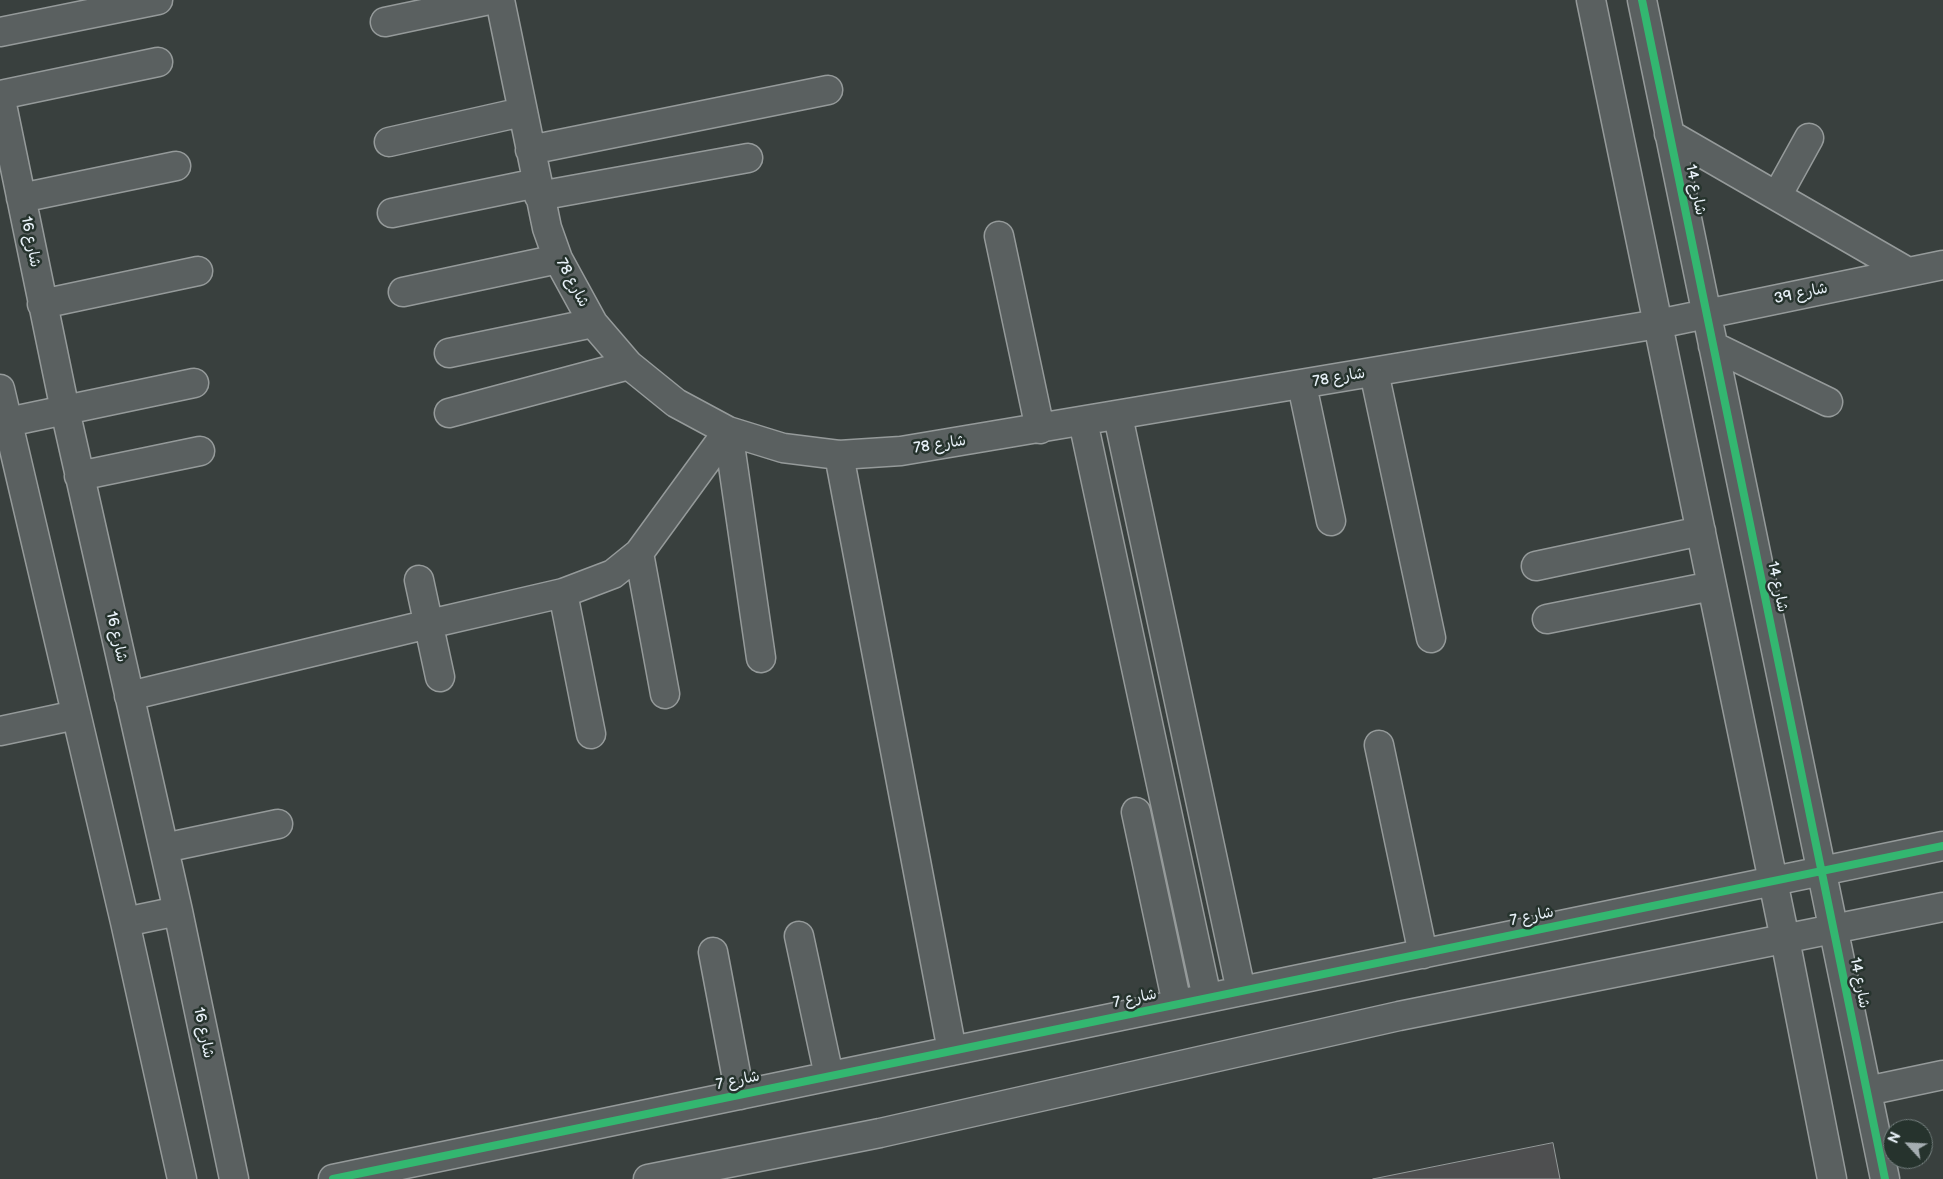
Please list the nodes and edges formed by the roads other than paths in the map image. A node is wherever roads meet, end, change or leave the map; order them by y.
1 (158, 0) edge
2 (489, 0) edge
3 (500, 0) edge
4 (1591, 0) edge
5 (1642, 0) edge
6 (385, 22) dead end
7 (0, 32) edge
8 (158, 62) dead end
9 (828, 90) dead end
10 (0, 95) edge
11 (522, 112) junction
12 (1670, 134) junction
13 (1810, 138) dead end
14 (389, 142) dead end
15 (530, 150) junction
16 (748, 158) dead end
17 (176, 166) dead end
18 (538, 189) junction
19 (1777, 196) junction
20 (21, 198) junction
21 (392, 214) dead end
22 (999, 236) dead end
23 (558, 259) junction
24 (1943, 265) edge
25 (198, 271) dead end
26 (1908, 272) junction
27 (403, 292) dead end
28 (42, 304) junction
29 (1707, 314) junction
30 (593, 323) junction
31 (1658, 324) junction
32 (1713, 346) junction
33 (449, 352) dead end
34 (629, 365) junction
35 (1374, 372) junction
36 (194, 383) dead end
37 (1302, 385) junction
38 (0, 389) edge
39 (1828, 402) dead end
40 (65, 410) junction
41 (449, 413) dead end
42 (1118, 416) junction
43 (1084, 421) junction
44 (8, 422) junction
45 (1040, 429) junction
46 (728, 430) junction
47 (200, 451) dead end
48 (839, 455) junction
49 (79, 476) junction
50 (1331, 520) dead end
51 (1701, 531) junction
52 (639, 553) junction
53 (1536, 566) dead end
54 (419, 580) dead end
55 (1712, 586) junction
56 (563, 594) junction
57 (1547, 619) dead end
58 (429, 624) junction
59 (1430, 638) dead end
60 (761, 658) dead end
61 (440, 678) dead end
62 (665, 694) dead end
63 (129, 696) junction
64 (76, 715) junction
65 (0, 731) edge
66 (591, 734) dead end
67 (1378, 744) dead end
68 (1136, 812) dead end
69 (278, 824) dead end
70 (1943, 846) edge
71 (164, 848) junction
72 (1822, 872) junction
73 (1773, 882) junction
74 (1943, 907) edge
75 (178, 911) junction
76 (125, 922) junction
77 (1834, 929) junction
78 (799, 936) dead end
79 (1785, 939) junction
80 (713, 952) dead end
81 (1423, 954) junction
82 (1241, 991) junction
83 (1207, 998) junction
84 (1178, 1004) junction
85 (952, 1051) junction
86 (1943, 1075) edge
87 (829, 1076) junction
88 (1867, 1091) junction
89 (740, 1095) junction
90 (182, 1179) edge
91 (234, 1179) edge
92 (333, 1179) edge
93 (648, 1179) edge
94 (1832, 1179) edge
95 (1886, 1179) edge

1 - 7 street
2 - 6 street
3 - 11 street, شارع 78
4 - 31 street
5 - 12 street, شارع 14
8 - 10 street
9 - 15 street
10 - 20 street, شارع 16
11 - 14 street
11 - 15 street, شارع 78
12 - 19 street
12 - 29 street, شارع 14
13 - 19 street
15 - 18 street, شارع 78
16 - 18 street
17 - 20 street
18 - 21 street
18 - 23 street, شارع 78
19 - 26 street
20 - 28 street, شارع 16
22 - 45 street
23 - 27 street
23 - 30 street, شارع 78
24 - 26 street, شارع 39
25 - 28 street
26 - 29 street, شارع 39
28 - 40 street, شارع 16
29 - 31 street, شارع 39
29 - 32 street, شارع 14
30 - 33 street
30 - 34 street, شارع 78
31 - 35 street, شارع 78
31 - 51 street
32 - 39 street
32 - 72 street, شارع 14
34 - 41 street
34 - 46 street, شارع 78
35 - 37 street, شارع 78
35 - 59 street
36 - 40 street
37 - 42 street, شارع 78
37 - 50 street
38 - 44 street
40 - 44 street
40 - 49 street, شارع 16
42 - 43 street, شارع 78
42 - 82 street
43 - 45 street, شارع 78
43 - 83 street
44 - 64 street
45 - 48 street, شارع 78
46 - 48 street, شارع 78
46 - 52 street
46 - 60 street
47 - 49 street
48 - 85 street
49 - 63 street, شارع 16
51 - 53 street
51 - 55 street
52 - 56 street
52 - 62 street
54 - 58 street
55 - 57 street
55 - 73 street
56 - 58 street
56 - 66 street
58 - 61 street
58 - 63 street
63 - 71 street, شارع 16
64 - 65 street
64 - 76 street
67 - 81 street
68 - 84 street
69 - 71 street
70 - 72 street, شارع 7
71 - 75 street, شارع 16
72 - 73 street, شارع 7
72 - 77 street, شارع 14
73 - 79 street
73 - 81 street, شارع 7
74 - 77 street
75 - 76 street
75 - 91 street, شارع 16
76 - 90 street
77 - 79 street
77 - 88 street, شارع 14
78 - 87 street
79 - 93 street
79 - 94 street
80 - 89 street
81 - 82 street, شارع 7
82 - 83 street, شارع 7
83 - 84 street, شارع 7
84 - 85 street, شارع 7
85 - 87 street, شارع 7
86 - 88 street
87 - 89 street, شارع 7
88 - 95 street, شارع 14
89 - 92 street, شارع 7

